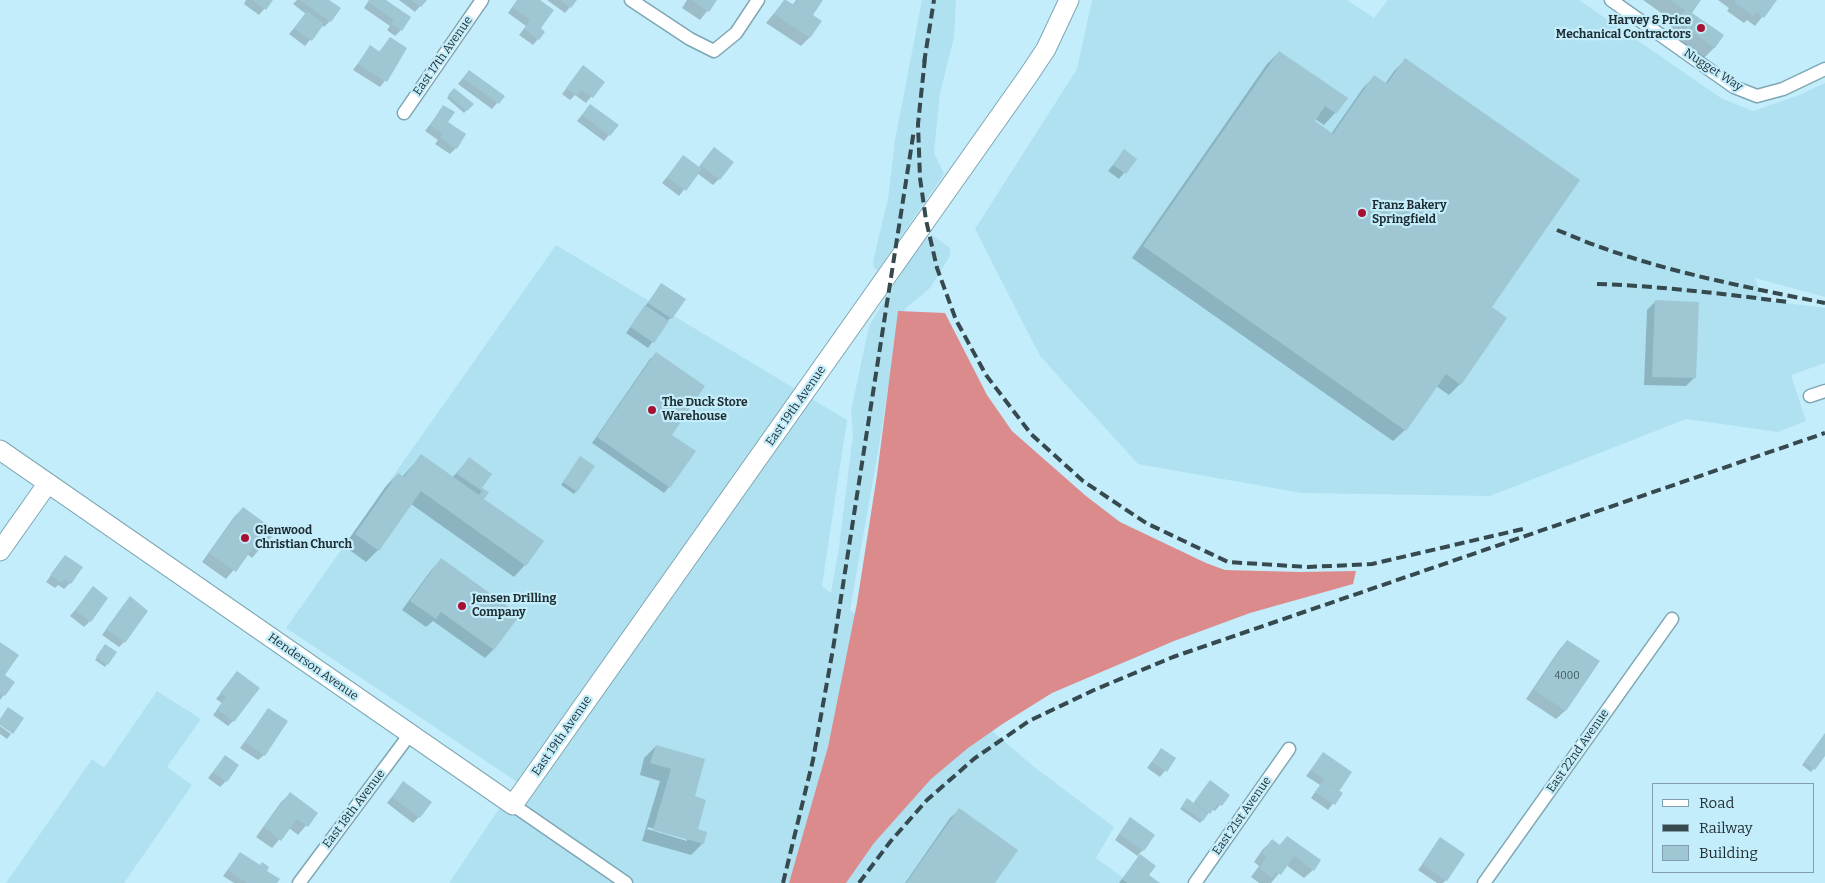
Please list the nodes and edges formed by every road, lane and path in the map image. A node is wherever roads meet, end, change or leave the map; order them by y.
1 (482, 0) edge
2 (631, 0) edge
3 (758, 0) edge
4 (1069, 0) edge
5 (1611, 0) edge
6 (1825, 69) edge
7 (404, 113) dead end
8 (1825, 391) edge
9 (1810, 396) dead end
10 (0, 450) edge
11 (48, 483) junction
12 (0, 551) edge
13 (1672, 619) dead end
14 (410, 734) junction
15 (1289, 749) dead end
16 (513, 805) junction
17 (299, 883) edge
18 (626, 883) edge
19 (1195, 883) edge
20 (1484, 883) edge

1 - 7 street, East 17th Avenue
2 - 3 street
4 - 16 street, East 19th Avenue
5 - 6 street, Nugget Way
8 - 9 street
10 - 11 street, Henderson Avenue
11 - 12 street
11 - 14 street, Henderson Avenue
13 - 20 street, East 22nd Avenue
14 - 16 street, Henderson Avenue
14 - 17 street, East 18th Avenue
15 - 19 street, East 21st Avenue
16 - 18 street, Henderson Avenue

